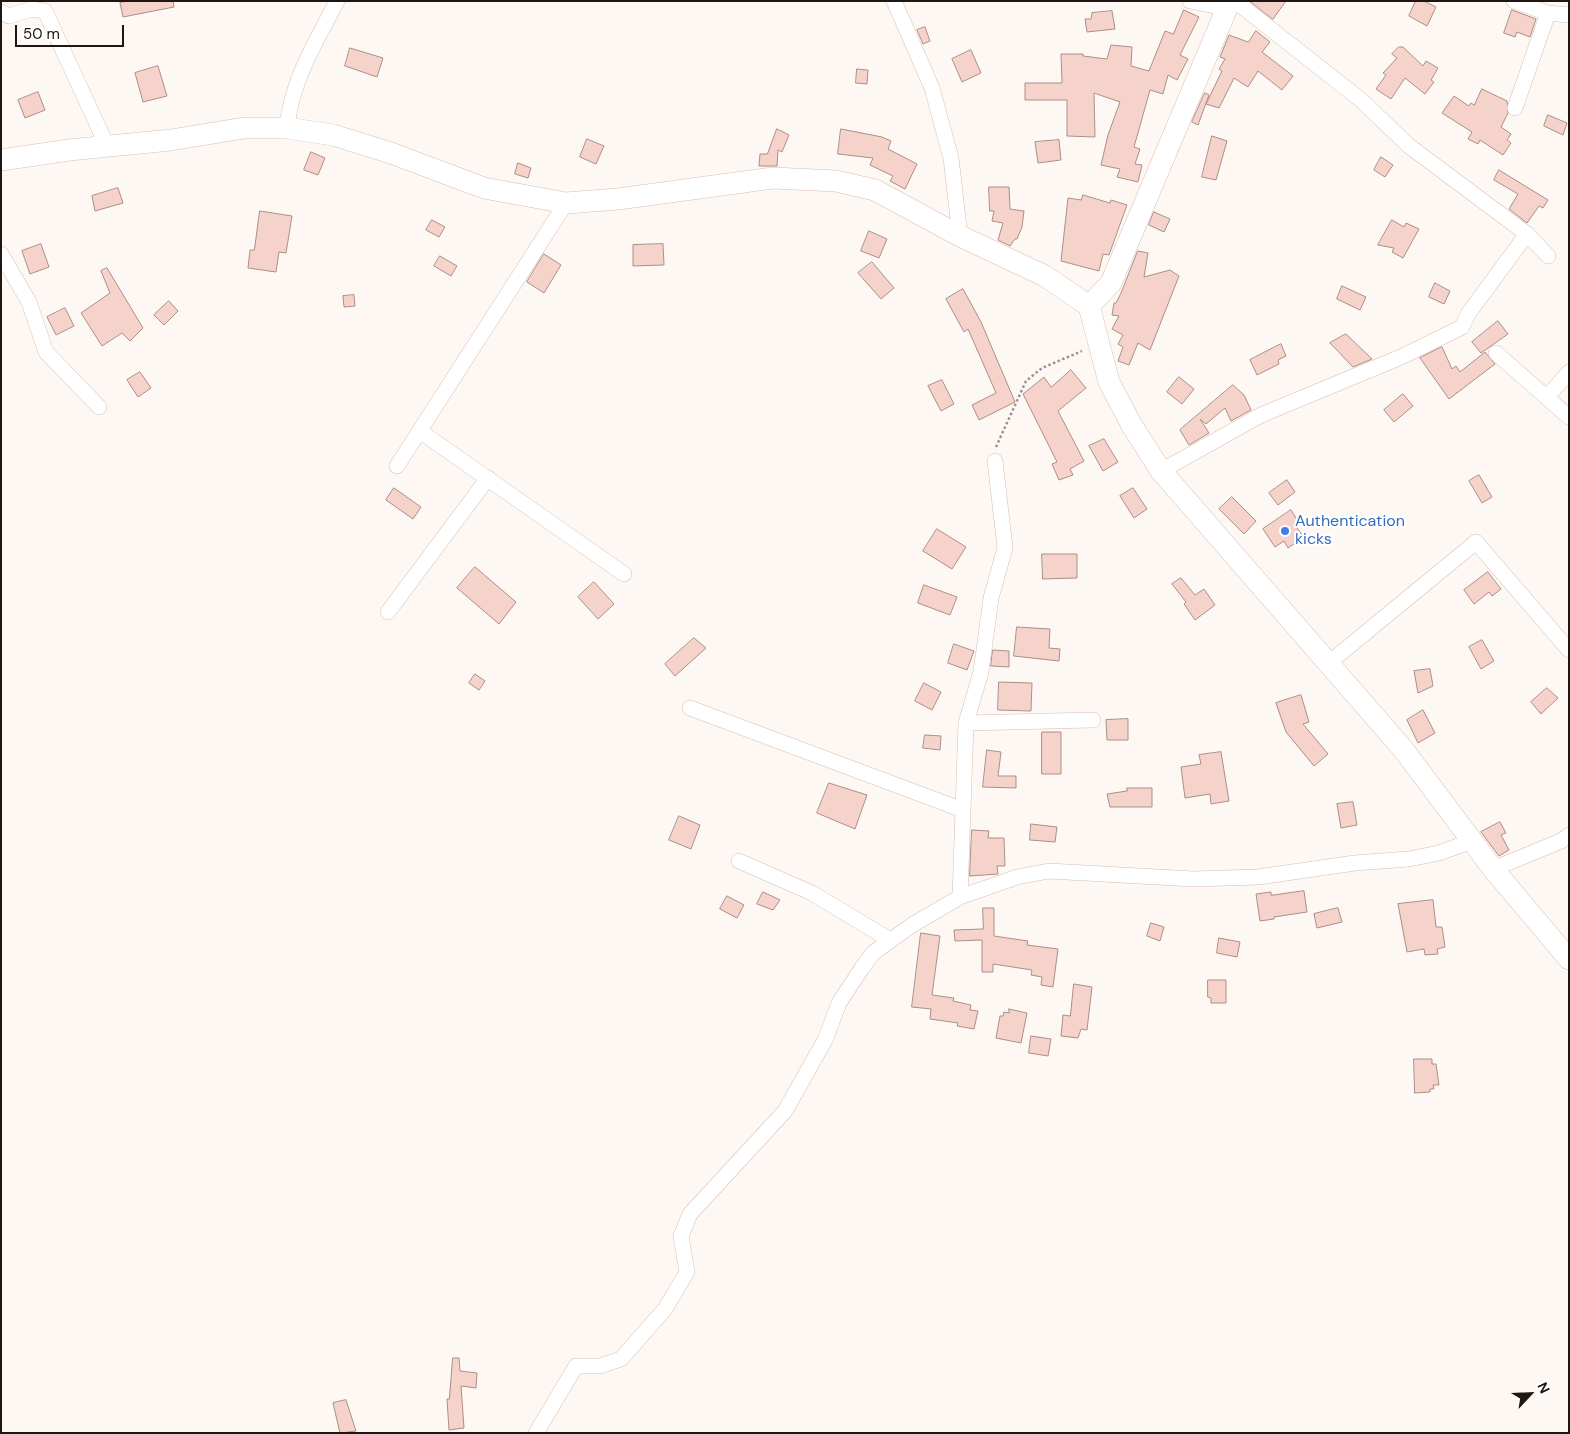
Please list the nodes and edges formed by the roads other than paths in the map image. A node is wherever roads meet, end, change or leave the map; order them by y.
1 (338, 1) edge
2 (894, 1) edge
3 (1190, 1) edge
4 (1514, 1) edge
5 (1230, 4) edge
6 (1, 12) edge
7 (1548, 13) junction
8 (1569, 15) edge
9 (1515, 108) dead end
10 (287, 128) junction
11 (106, 146) junction
12 (1, 160) edge
13 (566, 203) junction
14 (1527, 234) junction
15 (960, 236) junction
16 (1, 254) edge
17 (1548, 256) dead end
18 (1089, 306) junction
19 (1496, 353) dead end
20 (1569, 372) edge
21 (1547, 397) junction
22 (99, 407) dead end
23 (1569, 417) edge
24 (421, 432) junction
25 (995, 461) road end
26 (397, 466) dead end
27 (1161, 471) junction
28 (488, 478) junction
29 (624, 574) dead end
30 (388, 612) dead end
31 (1569, 650) edge
32 (1330, 662) junction
33 (690, 708) dead end
34 (1093, 720) dead end
35 (966, 723) junction
36 (963, 810) junction
37 (1569, 835) edge
38 (1472, 841) junction
39 (739, 861) dead end
40 (1493, 869) junction
41 (960, 897) junction
42 (890, 940) junction
43 (1569, 959) edge
44 (536, 1433) edge

1 - 10 street
2 - 15 street
3 - 5 street
4 - 7 street
5 - 14 street
5 - 18 street
6 - 11 street
7 - 8 street
7 - 9 street
10 - 11 street
10 - 13 street
11 - 12 street
13 - 15 street
13 - 24 street
14 - 17 street
14 - 27 street
15 - 18 street
16 - 22 street
18 - 27 street
19 - 21 street
20 - 21 street
21 - 23 street
24 - 26 street
24 - 28 street
25 - 35 street
27 - 32 street
28 - 29 street
28 - 30 street
31 - 32 street
32 - 38 street
33 - 36 street
34 - 35 street
35 - 36 street
36 - 41 street
37 - 40 street
38 - 40 street
38 - 41 street
39 - 42 street
40 - 43 street
41 - 42 street
42 - 44 street

